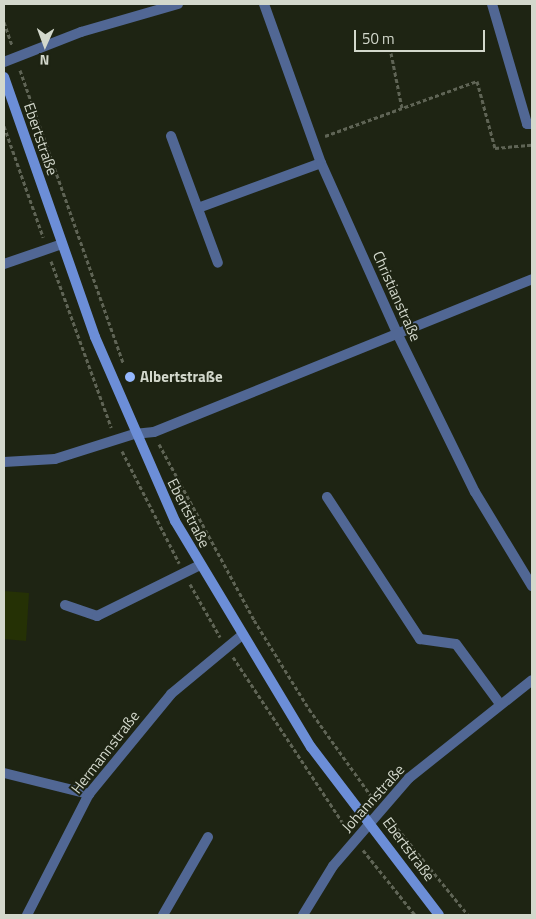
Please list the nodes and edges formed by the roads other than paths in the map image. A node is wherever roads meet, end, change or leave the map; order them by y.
1 (178, 4) edge
2 (264, 4) edge
3 (492, 4) edge
4 (4, 62) edge
5 (4, 77) edge
6 (532, 124) edge
7 (171, 136) dead end
8 (321, 163) junction
9 (198, 208) junction
10 (62, 244) junction
11 (218, 263) dead end
12 (4, 264) edge
13 (532, 279) edge
14 (397, 333) junction
15 (134, 434) junction
16 (4, 462) edge
17 (327, 497) dead end
18 (200, 566) junction
19 (532, 586) edge
20 (65, 605) dead end
21 (242, 635) junction
22 (532, 680) edge
23 (500, 704) junction
24 (4, 773) edge
25 (88, 794) junction
26 (369, 822) junction
27 (208, 837) dead end
28 (27, 915) edge
29 (164, 915) edge
30 (303, 915) edge
31 (439, 915) edge

1 - 4 street
2 - 8 street, Christianstraße
3 - 6 street
5 - 10 street, Ebertstraße
7 - 9 street
8 - 9 street
8 - 14 street, Christianstraße
9 - 11 street
10 - 12 street
10 - 15 street, Ebertstraße
13 - 14 street
14 - 15 street
14 - 19 street, Christianstraße
15 - 16 street
15 - 18 street, Ebertstraße
17 - 23 street
18 - 20 street
18 - 21 street, Ebertstraße
21 - 25 street, Hermannstraße
21 - 26 street, Ebertstraße
22 - 23 street, Johannstraße
23 - 26 street, Johannstraße
24 - 25 street
25 - 28 street, Hermannstraße
26 - 30 street, Johannstraße
26 - 31 street, Ebertstraße
27 - 29 street

